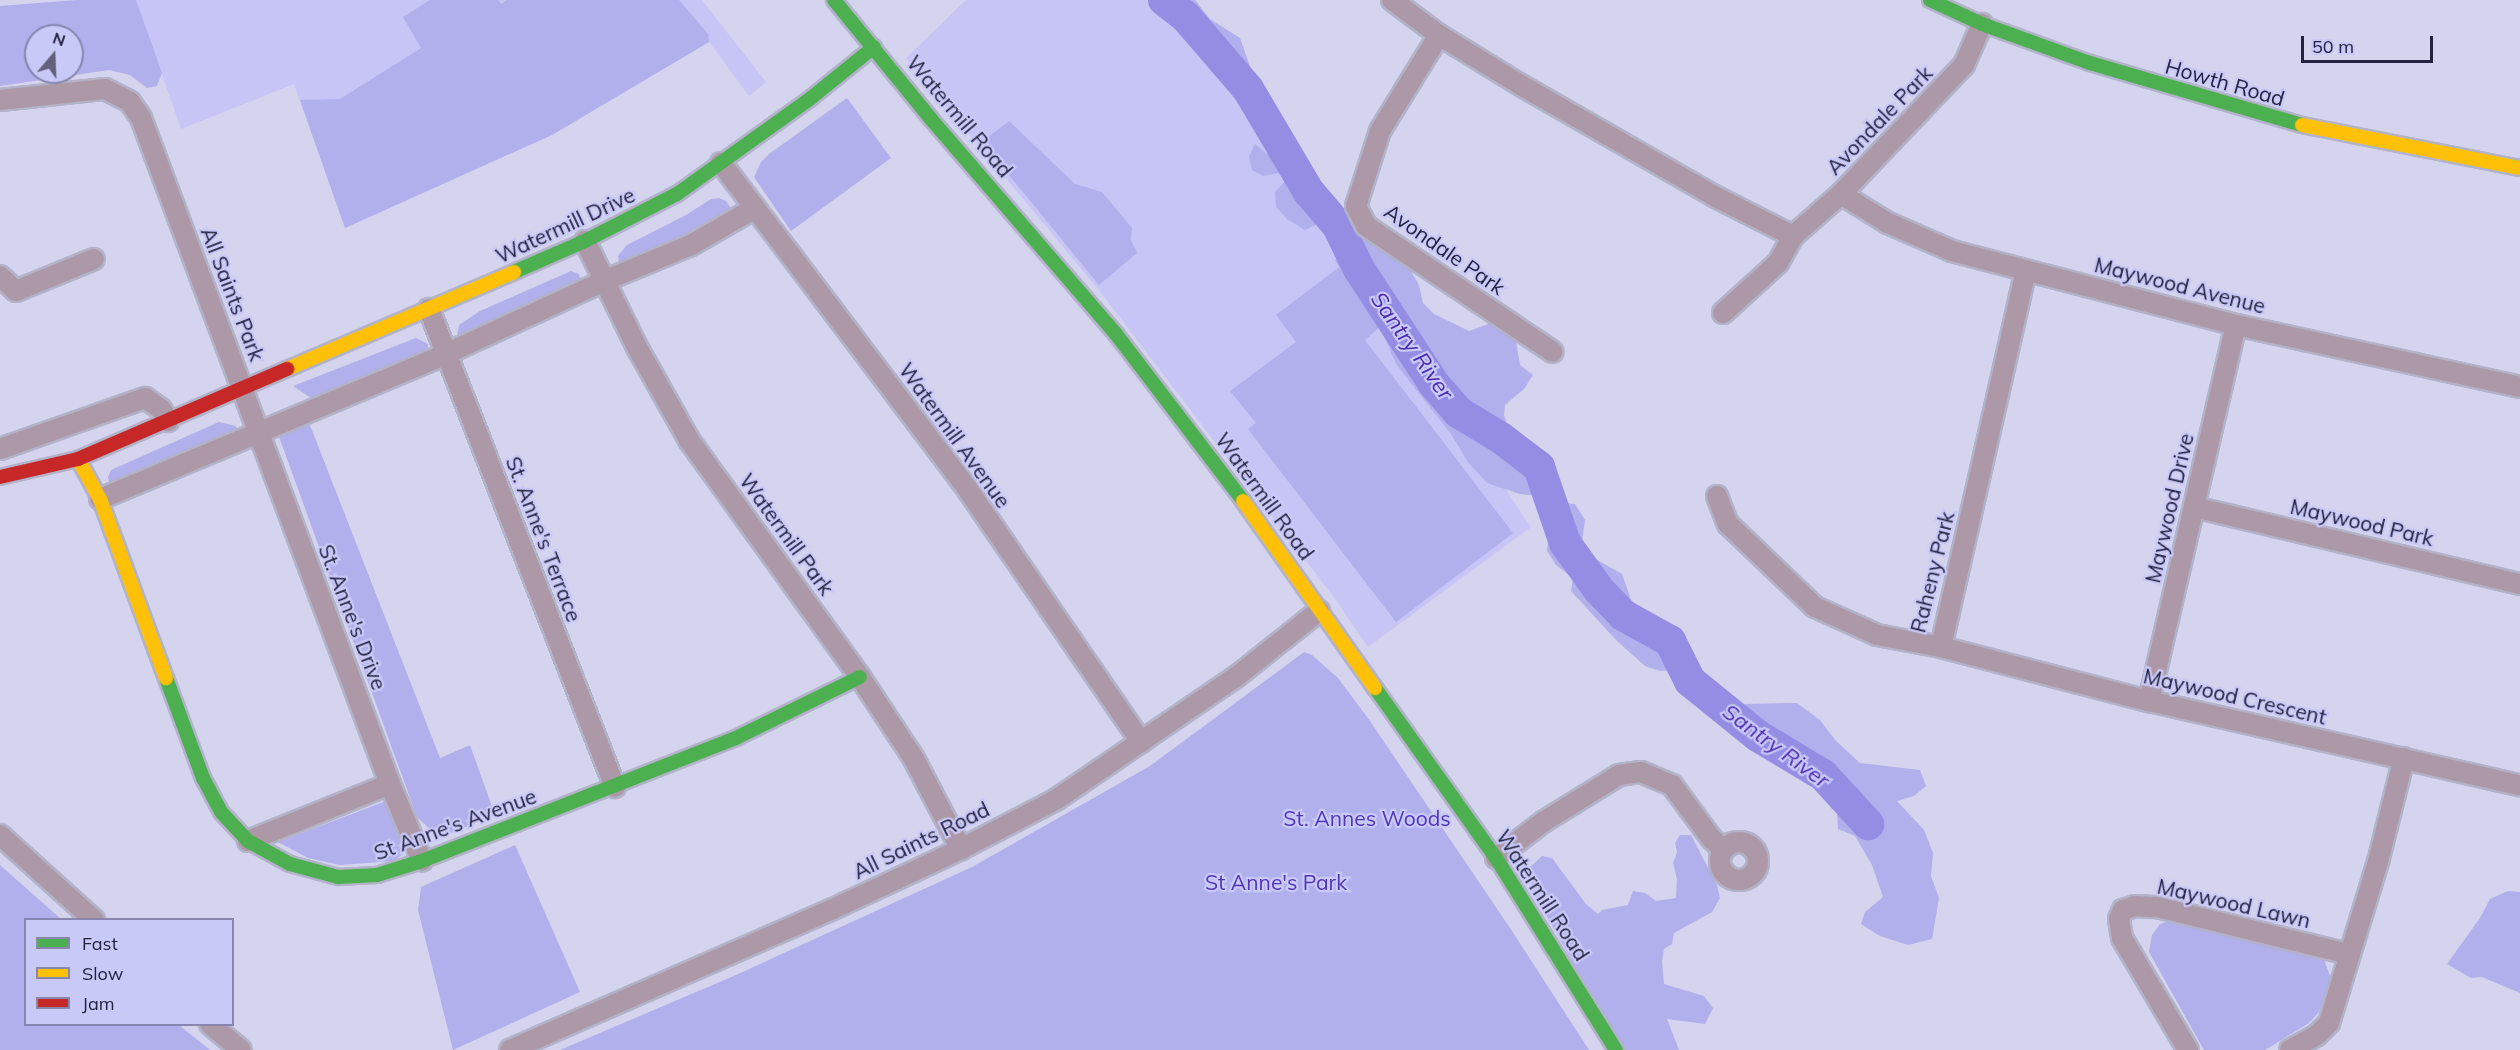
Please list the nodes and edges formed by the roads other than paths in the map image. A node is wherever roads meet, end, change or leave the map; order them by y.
1 (834, 0) edge
2 (1392, 0) edge
3 (1930, 0) edge
4 (1982, 24) junction
5 (1438, 35) junction
6 (874, 47) junction
7 (0, 100) edge
8 (722, 163) junction
9 (2520, 168) edge
10 (1841, 194) junction
11 (755, 208) junction
12 (1793, 236) junction
13 (585, 241) junction
14 (94, 260) dead end
15 (2026, 271) junction
16 (0, 276) edge
17 (604, 280) junction
18 (429, 309) junction
19 (1723, 313) dead end
20 (2236, 326) junction
21 (1553, 352) dead end
22 (446, 354) junction
23 (2520, 387) edge
24 (242, 388) junction
25 (168, 421) junction
26 (259, 432) junction
27 (0, 449) edge
28 (78, 459) junction
29 (0, 477) edge
30 (1718, 496) dead end
31 (100, 499) junction
32 (2194, 507) junction
33 (2520, 584) edge
34 (1319, 611) junction
35 (1941, 647) junction
36 (860, 677) junction
37 (2149, 701) junction
38 (1141, 742) junction
39 (2404, 758) junction
40 (390, 784) junction
41 (2520, 785) edge
42 (615, 787) junction
43 (0, 835) edge
44 (248, 841) junction
45 (961, 849) junction
46 (1723, 849) dead end
47 (1496, 858) junction
48 (422, 861) junction
49 (92, 918) edge
50 (2349, 954) junction
51 (212, 1026) edge
52 (241, 1050) edge
53 (510, 1050) edge
54 (1616, 1050) edge
55 (2188, 1050) edge
56 (2290, 1050) edge

1 - 6 street, Watermill Road
2 - 5 street
3 - 4 street, Howth Road
4 - 9 street, Howth Road
4 - 10 street, Avondale Park
5 - 12 street
5 - 21 street, Avondale Park
6 - 8 street, Watermill Drive
6 - 34 street, Watermill Road
7 - 24 street, All Saints Park
8 - 11 street, Watermill Avenue
8 - 13 street, Watermill Drive
10 - 12 street, Avondale Park
10 - 15 street, Maywood Avenue
11 - 17 street
11 - 38 street, Watermill Avenue
12 - 19 street, Avondale Park
13 - 17 street, Watermill Park
13 - 18 street, Watermill Drive
14 - 16 street
15 - 20 street, Maywood Avenue
15 - 35 street, Raheny Park
17 - 22 street
17 - 36 street, Watermill Park
18 - 22 street, St. Anne's Terrace
18 - 24 street, Watermill Drive
20 - 23 street, Maywood Avenue
20 - 32 street, Maywood Drive
22 - 26 street
22 - 42 street, St. Anne's Terrace
24 - 25 street, All Saints Park
24 - 26 street, St. Anne's Drive
25 - 27 street
25 - 28 street, All Saints Park
26 - 31 street
26 - 40 street, St. Anne's Drive
28 - 29 street, All Saints Park
28 - 31 street, St Anne's Avenue
30 - 35 street, Raheny Park
31 - 44 street, St Anne's Avenue
32 - 33 street, Maywood Park
32 - 37 street, Maywood Drive
34 - 38 street, All Saints Road
34 - 47 street, Watermill Road
35 - 37 street, Maywood Crescent
36 - 42 street, St Anne's Avenue
36 - 45 street, Watermill Park
37 - 39 street, Maywood Crescent
38 - 45 street, All Saints Road
39 - 41 street, Maywood Crescent
39 - 50 street
40 - 44 street
40 - 48 street, St. Anne's Drive
42 - 48 street, St Anne's Avenue
43 - 49 street
44 - 48 street, St Anne's Avenue
45 - 53 street, All Saints Road
46 - 47 street
47 - 54 street, Watermill Road
50 - 55 street, Maywood Lawn
50 - 56 street
51 - 52 street

